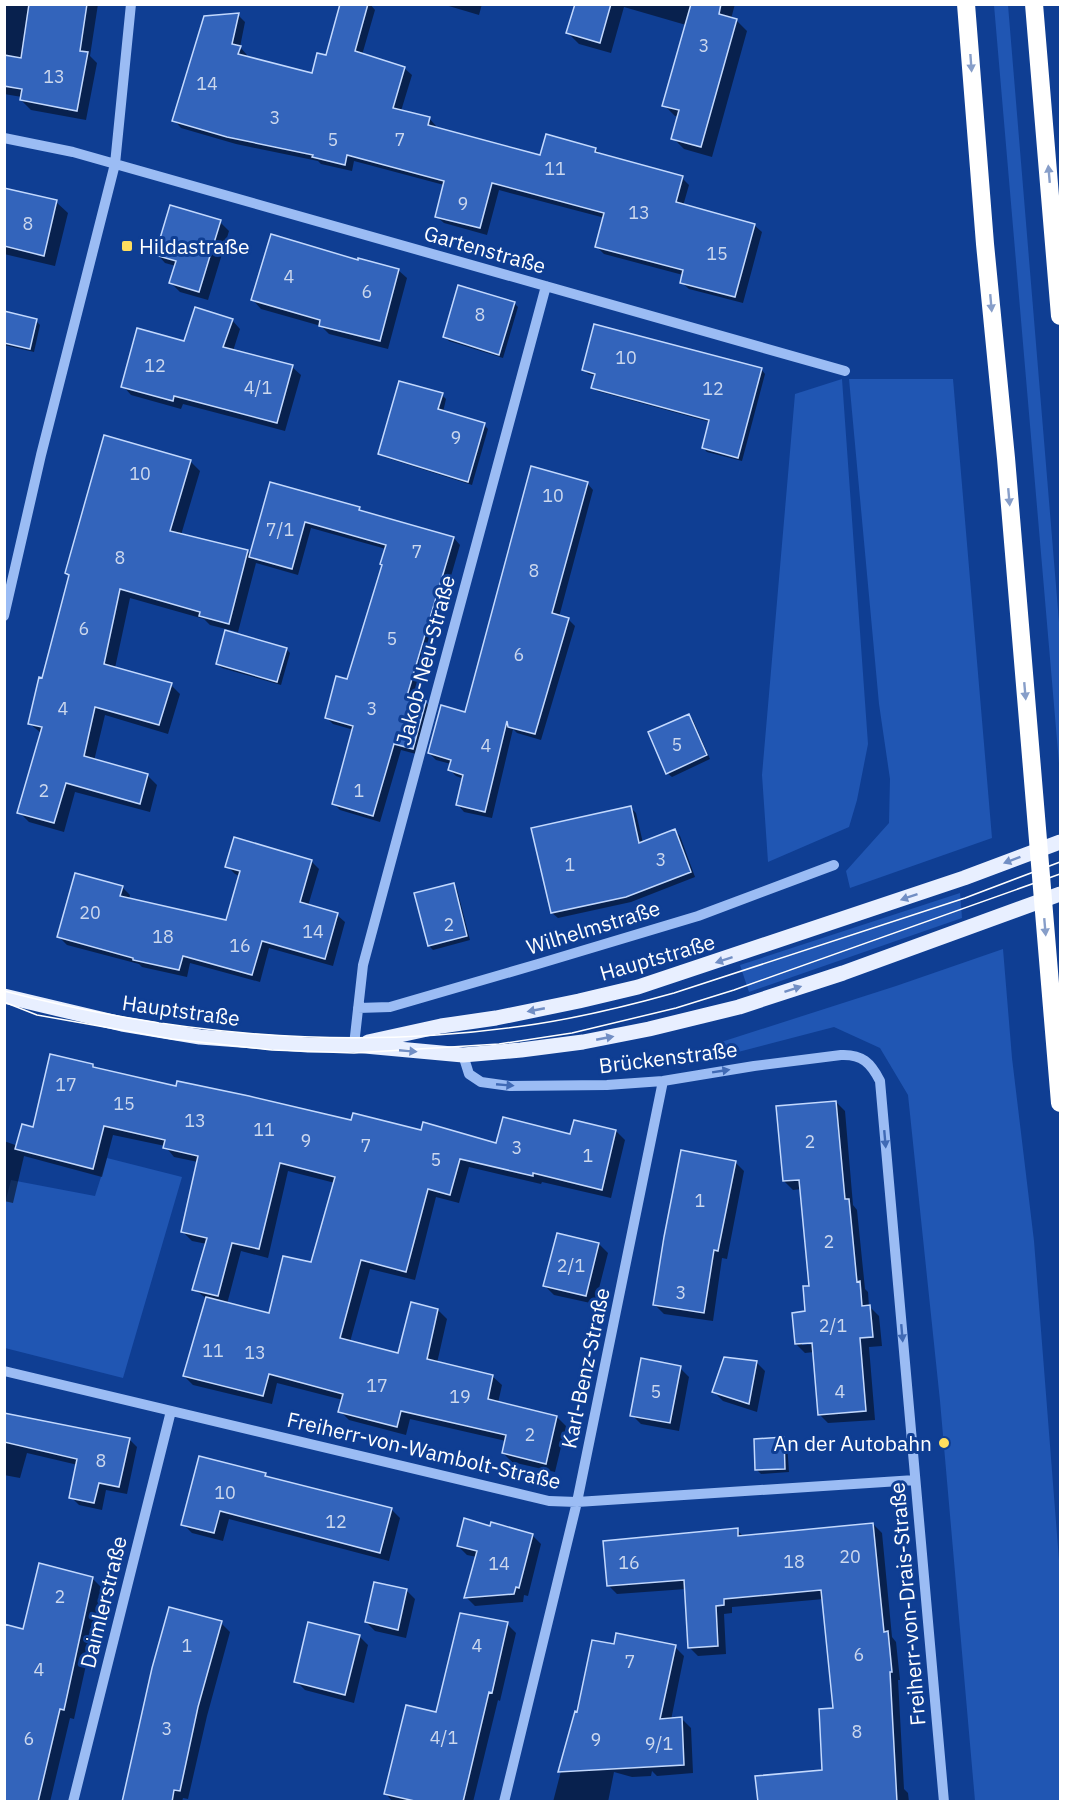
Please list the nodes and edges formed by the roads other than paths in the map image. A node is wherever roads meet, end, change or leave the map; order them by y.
1 (131, 4) edge
2 (966, 4) edge
3 (1035, 4) edge
4 (4, 138) edge
5 (115, 164) junction
6 (546, 286) junction
7 (1060, 316) edge
8 (845, 371) dead end
9 (4, 616) edge
10 (1060, 842) edge
11 (834, 865) dead end
12 (1060, 894) edge
13 (4, 996) edge
14 (358, 1008) junction
15 (354, 1045) junction
16 (463, 1055) junction
17 (663, 1081) junction
18 (880, 1081) joint
19 (1060, 1103) edge
20 (4, 1371) edge
21 (171, 1411) junction
22 (915, 1480) junction
23 (578, 1502) junction
24 (73, 1802) edge
25 (504, 1802) edge
26 (944, 1802) edge

1 - 5 street
2 -> 19 highway
7 -> 3 highway
4 - 5 street, Gartenstraße
5 - 6 street, Gartenstraße
5 - 9 street
6 - 8 street, Gartenstraße
6 - 14 street, Jakob-Neu-Straße
10 -> 15 main road, Hauptstraße
11 - 14 street, Wilhelmstraße
16 -> 12 main road, Hauptstraße
13 - 15 main road, Hauptstraße
14 - 15 street, Jakob-Neu-Straße
15 -> 16 main road, Hauptstraße
16 -> 17 street, Brückenstraße
17 -> 18 street, Brückenstraße
17 - 23 street, Karl-Benz-Straße
18 -> 22 street, Freiherr-von-Drais-Straße
20 - 21 street, Freiherr-von-Wambolt-Straße
21 - 23 street, Freiherr-von-Wambolt-Straße
21 - 24 street, Daimlerstraße
22 - 23 street, Freiherr-von-Wambolt-Straße
22 - 26 street, Freiherr-von-Drais-Straße
23 - 25 street, Karl-Benz-Straße

